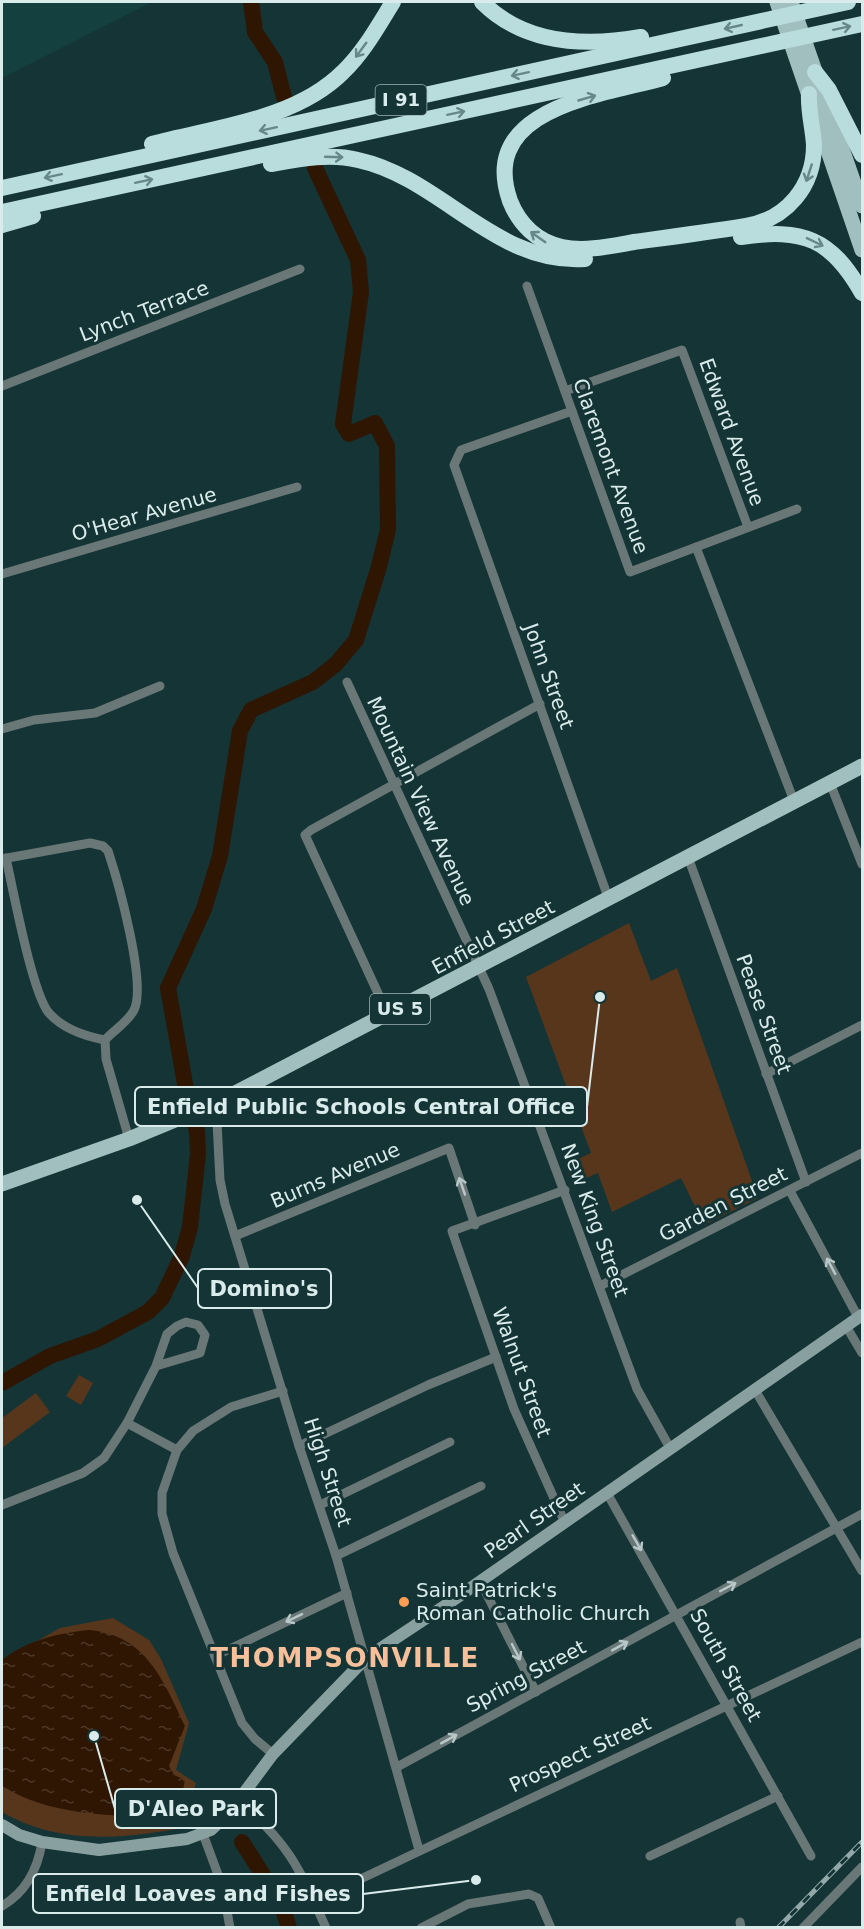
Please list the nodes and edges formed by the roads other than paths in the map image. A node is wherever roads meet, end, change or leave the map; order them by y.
1 (393, 2) edge
2 (482, 2) edge
3 (777, 2) edge
4 (791, 2) edge
5 (848, 2) edge
6 (862, 24) edge
7 (701, 34) junction
8 (723, 54) junction
9 (809, 67) junction
10 (809, 94) junction
11 (862, 155) edge
12 (234, 161) junction
13 (102, 166) junction
14 (2, 187) edge
15 (87, 193) junction
16 (862, 206) edge
17 (2, 212) edge
18 (2, 225) edge
19 (862, 250) edge
20 (300, 269) dead end
21 (528, 286) dead end
22 (862, 293) edge
23 (2, 386) edge
24 (566, 392) junction
25 (572, 411) junction
26 (297, 487) dead end
27 (797, 509) dead end
28 (748, 527) junction
29 (696, 547) junction
30 (2, 574) edge
31 (347, 682) dead end
32 (160, 686) dead end
33 (540, 704) junction
34 (2, 729) edge
35 (862, 766) edge
36 (830, 783) junction
37 (393, 786) junction
38 (794, 801) junction
39 (688, 857) junction
40 (4, 859) edge
41 (862, 864) edge
42 (609, 900) junction
43 (480, 968) junction
44 (388, 1015) junction
45 (862, 1025) edge
46 (105, 1040) junction
47 (766, 1074) junction
48 (216, 1103) junction
49 (129, 1139) junction
50 (862, 1154) edge
51 (806, 1182) junction
52 (2, 1184) edge
53 (565, 1190) junction
54 (790, 1191) junction
55 (475, 1225) junction
56 (235, 1236) junction
57 (600, 1286) junction
58 (860, 1316) edge
59 (846, 1326) junction
60 (862, 1353) edge
61 (496, 1357) junction
62 (156, 1366) junction
63 (283, 1390) junction
64 (755, 1390) junction
65 (127, 1423) junction
66 (450, 1442) dead end
67 (299, 1446) junction
68 (670, 1448) junction
69 (177, 1450) junction
70 (481, 1486) dead end
71 (606, 1493) junction
72 (320, 1504) junction
73 (2, 1505) edge
74 (862, 1514) edge
75 (565, 1523) junction
76 (837, 1528) junction
77 (336, 1556) junction
78 (862, 1571) edge
79 (480, 1581) junction
80 (347, 1593) junction
81 (677, 1615) junction
82 (862, 1642) edge
83 (215, 1656) junction
84 (366, 1658) junction
85 (536, 1692) junction
86 (728, 1707) junction
87 (273, 1754) junction
88 (397, 1767) junction
89 (778, 1796) junction
90 (238, 1802) junction
91 (2, 1825) edge
92 (203, 1834) junction
93 (42, 1842) junction
94 (419, 1850) junction
95 (650, 1856) dead end
96 (811, 1856) dead end
97 (862, 1867) edge
98 (314, 1901) junction
99 (2, 1906) edge
100 (230, 1928) edge
101 (327, 1928) edge
102 (421, 1928) edge
103 (551, 1928) edge
104 (803, 1928) edge

1 -> 13 highway
2 - 7 highway
3 - 9 main road
4 - 9 main road
5 -> 7 highway, I 91
8 -> 6 highway, I 91
7 -> 13 highway, I 91
10 -> 8 highway
12 -> 8 highway, I 91
9 - 10 main road
9 - 11 highway
9 - 16 main road
10 - 19 main road
15 -> 12 highway, I 91
12 -> 22 highway
13 -> 14 highway, I 91
15 - 17 highway, I 91
15 - 18 highway
20 - 23 street, Lynch Terrace
21 - 24 street, Claremont Avenue
24 - 25 street, Claremont Avenue
24 - 28 street, Edward Avenue
25 - 29 street, Claremont Avenue
25 - 33 street, John Street
26 - 30 street, O'Hear Avenue
27 - 28 street
28 - 29 street
29 - 38 street
31 - 37 street, Mountain View Avenue
32 - 34 street
33 - 37 street
33 - 42 street, John Street
35 - 36 main road, Enfield Street / US 5
36 - 38 main road, Enfield Street / US 5
36 - 41 street
37 - 43 street, Mountain View Avenue
37 - 44 street
38 - 39 main road, Enfield Street / US 5
39 - 42 main road, Enfield Street / US 5
39 - 47 street, Pease Street
40 - 46 street
40 - 46 street
42 - 43 main road, Enfield Street / US 5
43 - 44 main road, Enfield Street / US 5
43 - 53 street, New King Street
44 - 48 main road, Enfield Street / US 5
45 - 47 street
46 - 49 street
47 - 51 street, Pease Street
48 - 49 main road, Enfield Street / US 5
48 - 56 street, High Street
49 - 52 main road, Enfield Street / US 5
50 - 51 street, Garden Street
51 - 54 street, Garden Street
53 - 55 street
53 - 57 street, New King Street
54 - 57 street, Garden Street
58 -> 54 street
55 -> 56 street, Burns Avenue
55 - 61 street, Walnut Street
56 - 63 street, High Street
57 - 68 street, New King Street
58 - 59 street, Pearl Street
59 - 60 street
59 - 64 street, Pearl Street
61 - 67 street
61 - 75 street, Walnut Street
62 - 62 street
62 - 65 street
63 - 67 street, High Street
63 - 69 street
64 - 68 street, Pearl Street
64 - 76 street
65 - 69 street
65 - 73 street
66 - 72 street
67 - 72 street, High Street
68 - 71 street, Pearl Street
69 - 83 street
70 - 77 street
71 - 75 street, Pearl Street
71 -> 81 street, South Street
72 - 77 street, High Street
74 - 76 street, Spring Street
75 - 79 street, Pearl Street
76 - 78 street
81 -> 76 street, Spring Street
77 - 80 street, High Street
79 - 84 street, Pearl Street
79 -> 85 street
80 -> 83 street
80 - 84 street, High Street
85 -> 81 street, Spring Street
81 - 86 street, South Street
82 - 86 street, Prospect Street
83 - 87 street
84 - 87 street, Pearl Street
84 - 88 street, High Street
88 -> 85 street, Spring Street
86 - 89 street, South Street
86 - 94 street, Prospect Street
87 - 90 street, Pearl Street
88 - 94 street, High Street
89 - 95 street
89 - 96 street, South Street
90 - 92 street, Pearl Street
90 - 98 street
91 - 93 street
92 - 93 street
92 - 100 street
93 - 99 street
94 - 98 street, Prospect Street
97 - 104 street
98 - 101 street
102 - 103 street

